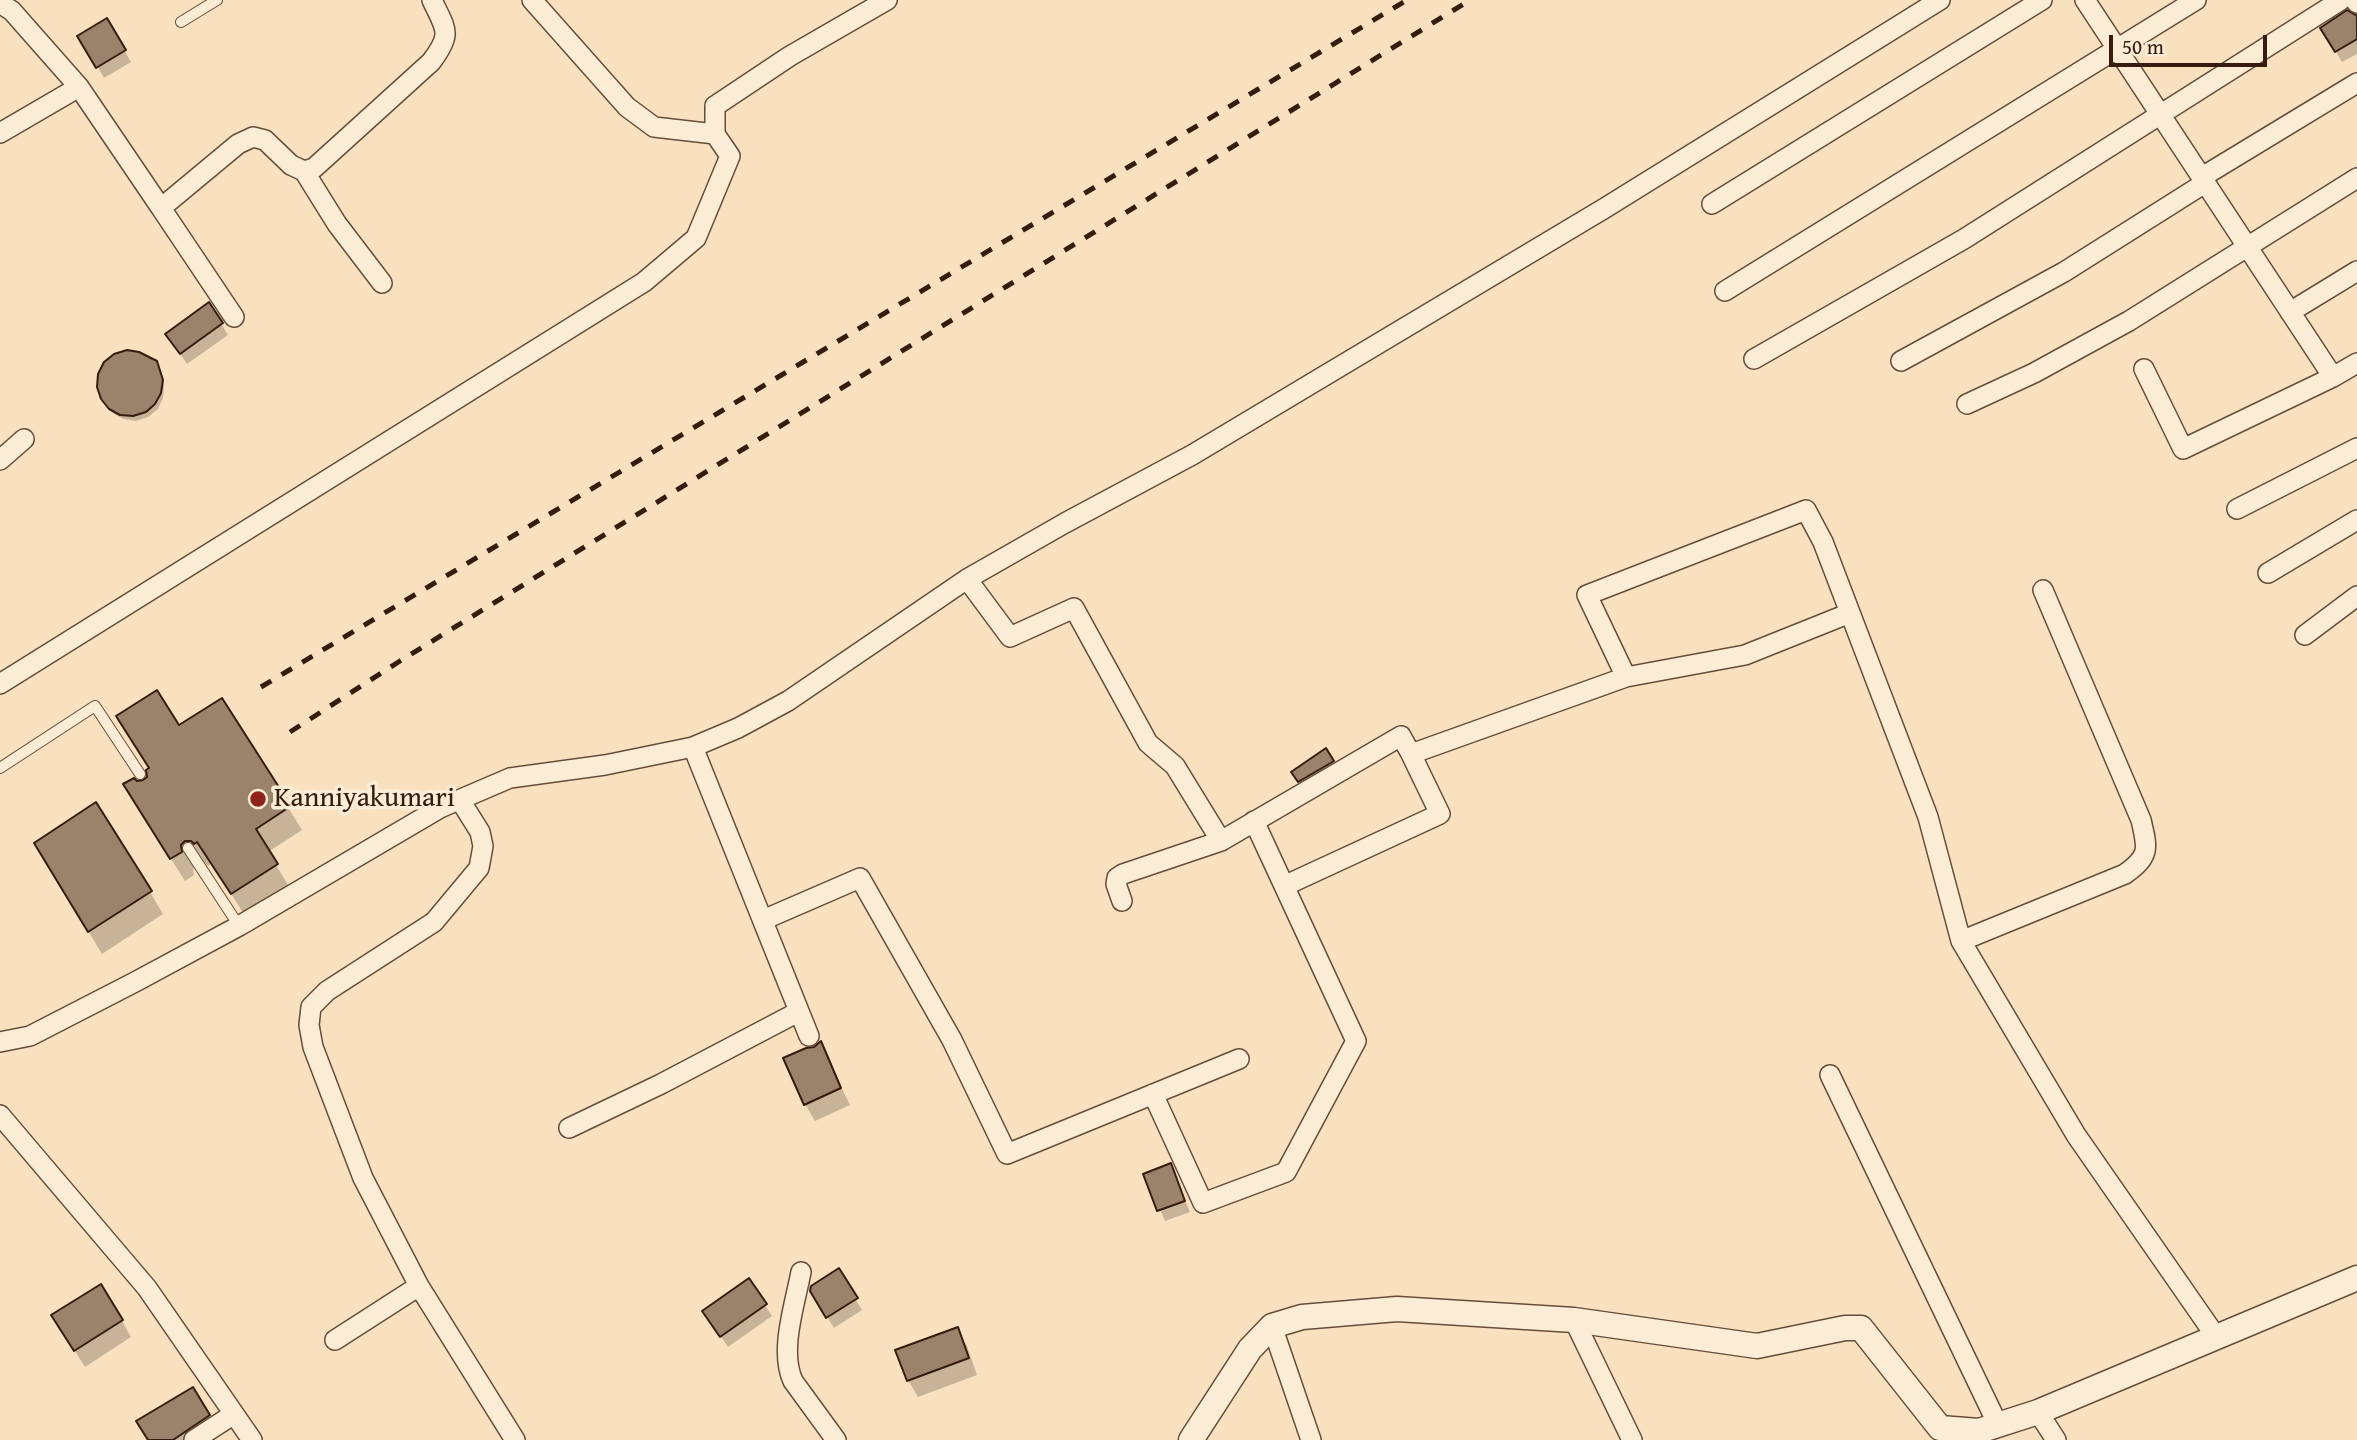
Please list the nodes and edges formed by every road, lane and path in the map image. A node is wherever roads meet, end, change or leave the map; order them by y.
1 (217, 0) edge
2 (432, 0) edge
3 (532, 0) edge
4 (887, 0) edge
5 (1940, 0) edge
6 (2042, 0) edge
7 (2085, 0) edge
8 (2196, 0) edge
9 (2341, 0) edge
10 (0, 3) edge
11 (181, 22) dead end
12 (2117, 48) junction
13 (2357, 83) edge
14 (79, 87) junction
15 (2160, 114) junction
16 (0, 133) edge
17 (715, 134) junction
18 (304, 171) junction
19 (2357, 178) edge
20 (2203, 180) junction
21 (1712, 204) dead end
22 (162, 208) junction
23 (2247, 246) junction
24 (2357, 271) edge
25 (382, 283) dead end
26 (1725, 291) dead end
27 (2290, 312) junction
28 (234, 317) dead end
29 (1754, 359) dead end
30 (1901, 361) dead end
31 (2357, 363) edge
32 (2144, 369) dead end
33 (2333, 377) junction
34 (1968, 404) dead end
35 (24, 439) dead end
36 (2357, 448) edge
37 (0, 460) edge
38 (2237, 509) dead end
39 (2357, 520) edge
40 (2268, 573) dead end
41 (967, 579) junction
42 (2043, 590) dead end
43 (2357, 596) edge
44 (1850, 613) junction
45 (2305, 635) dead end
46 (1626, 677) junction
47 (0, 684) edge
48 (693, 747) junction
49 (1411, 754) junction
50 (0, 768) edge
51 (140, 774) dead end
52 (460, 800) junction
53 (1254, 821) junction
54 (1221, 841) junction
55 (188, 848) dead end
56 (1284, 886) junction
57 (1122, 901) dead end
58 (763, 920) junction
59 (239, 926) junction
60 (1961, 941) junction
61 (798, 1012) junction
62 (809, 1036) dead end
63 (0, 1042) edge
64 (1239, 1059) dead end
65 (1830, 1075) dead end
66 (1153, 1094) junction
67 (0, 1115) edge
68 (569, 1128) dead end
69 (801, 1272) dead end
70 (2357, 1278) edge
71 (419, 1286) junction
72 (1574, 1320) junction
73 (1272, 1326) junction
74 (2217, 1338) junction
75 (335, 1340) dead end
76 (2038, 1412) junction
77 (234, 1414) junction
78 (1998, 1425) junction
79 (1937, 1434) edge
80 (194, 1440) edge
81 (252, 1440) edge
82 (515, 1440) edge
83 (836, 1440) edge
84 (1191, 1440) edge
85 (1311, 1440) edge
86 (1632, 1440) edge
87 (2056, 1440) edge

1 - 11 lane
2 - 18 street
3 - 17 street
4 - 17 street
5 - 41 street
6 - 21 street
7 - 12 street
8 - 12 street
9 - 15 street
10 - 14 street
12 - 15 street
12 - 26 street
13 - 20 street
14 - 16 street
14 - 22 street
15 - 20 street
15 - 29 street
17 - 47 street
18 - 22 street
18 - 25 street
19 - 23 street
20 - 23 street
20 - 30 street
22 - 28 street
23 - 27 street
23 - 34 street
24 - 27 street
27 - 33 street
31 - 33 street
32 - 33 street
35 - 37 street
36 - 38 street
39 - 40 street
41 - 48 street
41 - 54 street
42 - 60 street
43 - 45 street
44 - 46 street
44 - 46 street
44 - 60 street
46 - 49 street
48 - 52 street
48 - 58 street
49 - 53 street
49 - 56 street
50 - 51 lane
52 - 59 street
52 - 71 street
53 - 54 street
53 - 56 street
54 - 57 street
55 - 59 lane
56 - 66 street
58 - 61 street
58 - 66 street
59 - 63 street
60 - 74 street
61 - 62 street
61 - 68 street
64 - 66 street
65 - 78 street
67 - 77 street
69 - 83 street
70 - 74 street
71 - 75 street
71 - 82 street
72 - 73 street
72 - 79 street
72 - 86 street
73 - 84 street
73 - 85 street
74 - 76 street
76 - 78 street
76 - 87 street
77 - 80 street
77 - 81 street
78 - 79 street

